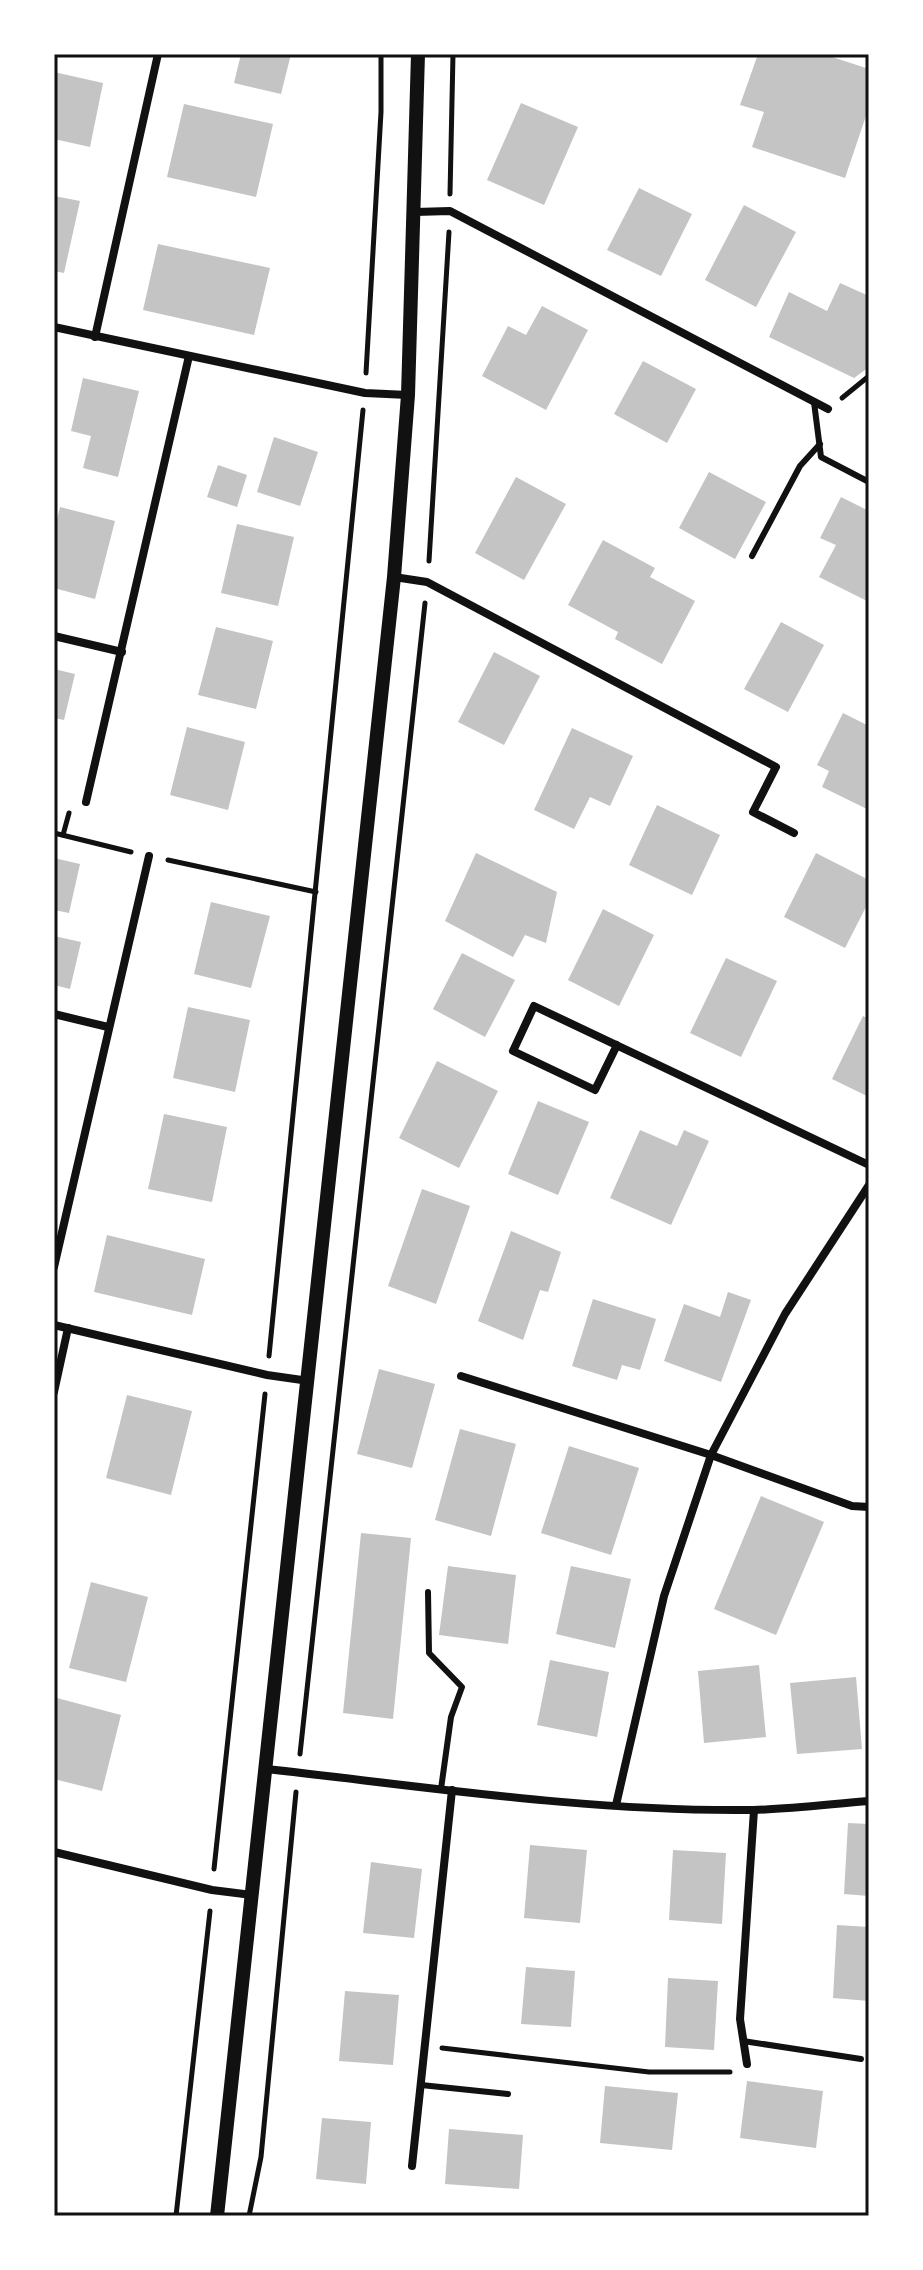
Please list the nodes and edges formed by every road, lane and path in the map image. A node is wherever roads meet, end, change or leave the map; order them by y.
1 (158, 54) edge
2 (381, 54) edge
3 (418, 54) edge
4 (453, 54) edge
5 (450, 211) junction
6 (415, 212) junction
7 (54, 327) edge
8 (95, 337) junction
9 (189, 356) junction
10 (869, 376) edge
11 (365, 393) junction
12 (408, 395) junction
13 (814, 402) junction
14 (828, 409) joint
15 (820, 444) junction
16 (869, 482) edge
17 (752, 556) dead end
18 (394, 577) junction
19 (427, 582) junction
20 (54, 636) edge
21 (122, 652) junction
22 (86, 802) dead end
23 (54, 833) edge
24 (794, 833) dead end
25 (149, 856) junction
26 (316, 892) junction
27 (54, 1014) edge
28 (108, 1027) junction
29 (617, 1045) junction
30 (869, 1165) edge
31 (869, 1185) edge
32 (54, 1267) edge
33 (54, 1325) edge
34 (68, 1328) junction
35 (267, 1375) junction
36 (461, 1376) dead end
37 (309, 1381) junction
38 (54, 1392) edge
39 (711, 1455) junction
40 (869, 1507) edge
41 (428, 1592) dead end
42 (267, 1769) junction
43 (298, 1772) junction
44 (441, 1789) junction
45 (452, 1790) junction
46 (869, 1801) edge
47 (616, 1805) junction
48 (754, 1810) junction
49 (54, 1852) edge
50 (212, 1890) junction
51 (253, 1895) junction
52 (743, 2041) junction
53 (425, 2046) junction
54 (861, 2059) dead end
55 (747, 2064) joint
56 (421, 2085) junction
57 (508, 2094) dead end
58 (412, 2166) dead end
59 (176, 2216) edge
60 (217, 2216) edge
61 (249, 2216) edge

1 - 8 street
2 - 11 path
3 - 6 street
4 - 5 path
5 - 6 street
5 - 13 street
5 - 19 path
6 - 12 street
7 - 8 street
8 - 9 street
9 - 11 street
9 - 21 street
10 - 14 path
11 - 12 street
11 - 26 path
12 - 18 street
13 - 14 street
13 - 15 lane
15 - 16 lane
15 - 17 lane
18 - 19 street
18 - 37 street
19 - 24 street
19 - 43 path
20 - 21 street
21 - 22 street
23 - 25 path
25 - 26 path
25 - 28 street
26 - 35 path
27 - 28 street
28 - 32 street
29 - 29 street
29 - 30 street
31 - 39 street
33 - 34 street
34 - 35 street
34 - 38 street
35 - 37 street
35 - 50 path
36 - 39 street
37 - 42 street
39 - 40 street
39 - 47 street
41 - 44 lane
42 - 43 street
42 - 51 street
43 - 44 street
43 - 61 path
44 - 45 street
45 - 47 street
45 - 53 street
46 - 48 street
47 - 48 street
48 - 52 street
49 - 50 street
50 - 51 street
50 - 59 path
51 - 60 street
52 - 54 lane
52 - 55 street
53 - 55 path
53 - 56 street
56 - 57 lane
56 - 58 street

